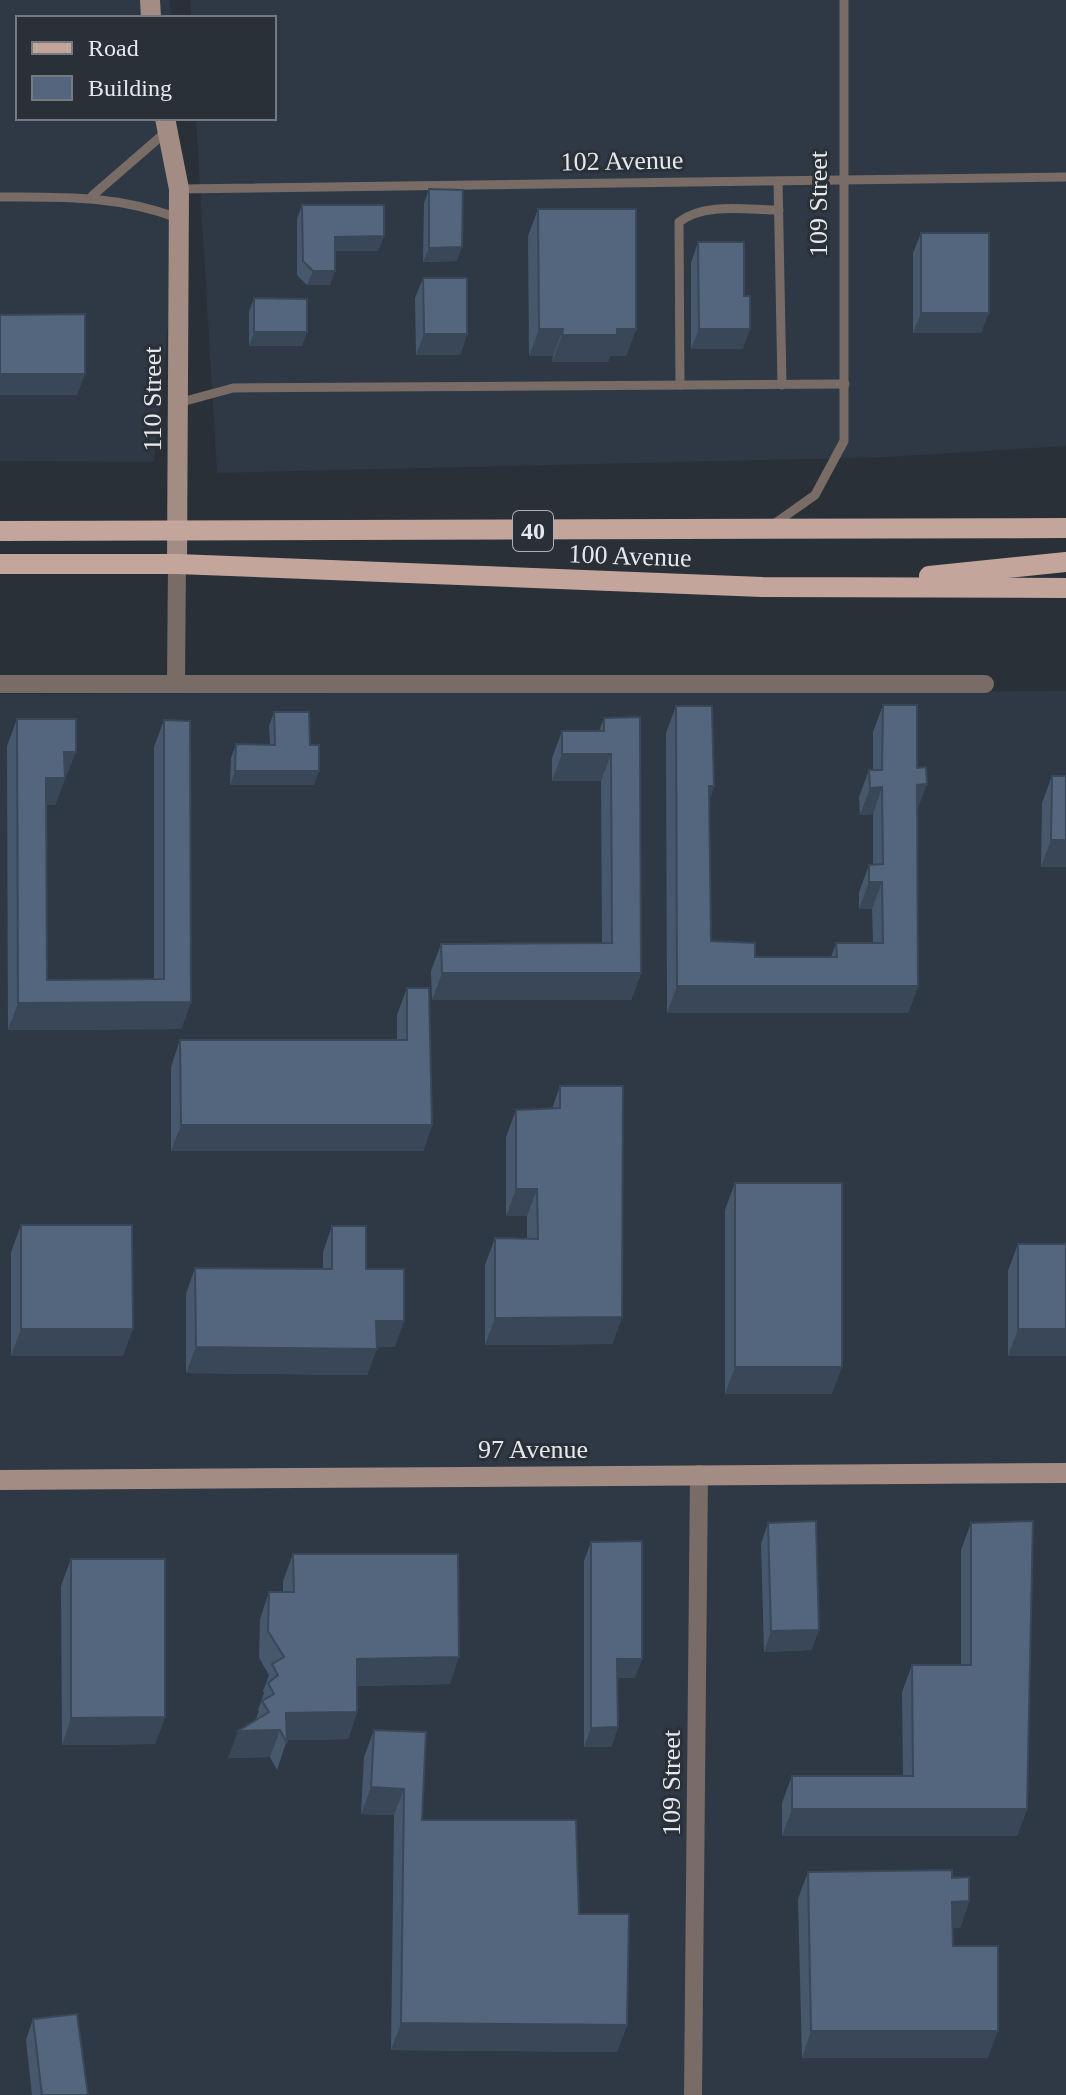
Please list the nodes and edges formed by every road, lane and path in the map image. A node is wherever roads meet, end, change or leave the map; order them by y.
1 (844, 0) edge
2 (166, 124) edge
3 (1066, 177) edge
4 (844, 180) junction
5 (778, 181) junction
6 (179, 189) junction
7 (92, 196) junction
8 (0, 197) edge
9 (779, 210) junction
10 (179, 218) junction
11 (845, 384) junction
12 (680, 385) junction
13 (782, 385) junction
14 (178, 404) junction
15 (1066, 528) edge
16 (764, 530) junction
17 (0, 531) edge
18 (177, 533) junction
19 (1066, 562) edge
20 (0, 564) edge
21 (177, 564) junction
22 (762, 587) junction
23 (1066, 588) edge
24 (176, 682) junction
25 (0, 684) edge
26 (985, 684) dead end
27 (1066, 1473) edge
28 (699, 1474) junction
29 (0, 1480) edge
30 (694, 2094) edge

1 - 4 lane, 109 Street
2 - 6 street, 110 Street
2 - 7 lane
3 - 4 lane, 102 Avenue
4 - 5 lane, 102 Avenue
4 - 11 lane, 109 Street
5 - 6 lane, 102 Avenue
5 - 9 lane
6 - 10 street, 110 Street
7 - 8 lane
7 - 10 lane
9 - 12 lane
9 - 13 lane
10 - 14 street, 110 Street
11 - 13 lane
11 - 16 lane, 109 Street
12 - 13 lane
12 - 14 lane
14 - 18 street, 110 Street
15 - 16 main road, 100 Avenue / 40
16 - 18 main road, 100 Avenue / 40
17 - 18 main road, 100 Avenue / 40
18 - 21 street, 110 Street
19 - 22 main road
20 - 21 main road, 100 Avenue / 40
21 - 22 main road, 100 Avenue / 40
21 - 24 street, 110 Street
22 - 23 main road, 100 Avenue / 40
24 - 25 street
24 - 26 street
27 - 28 street, 97 Avenue
28 - 29 street, 97 Avenue
28 - 30 street, 109 Street

